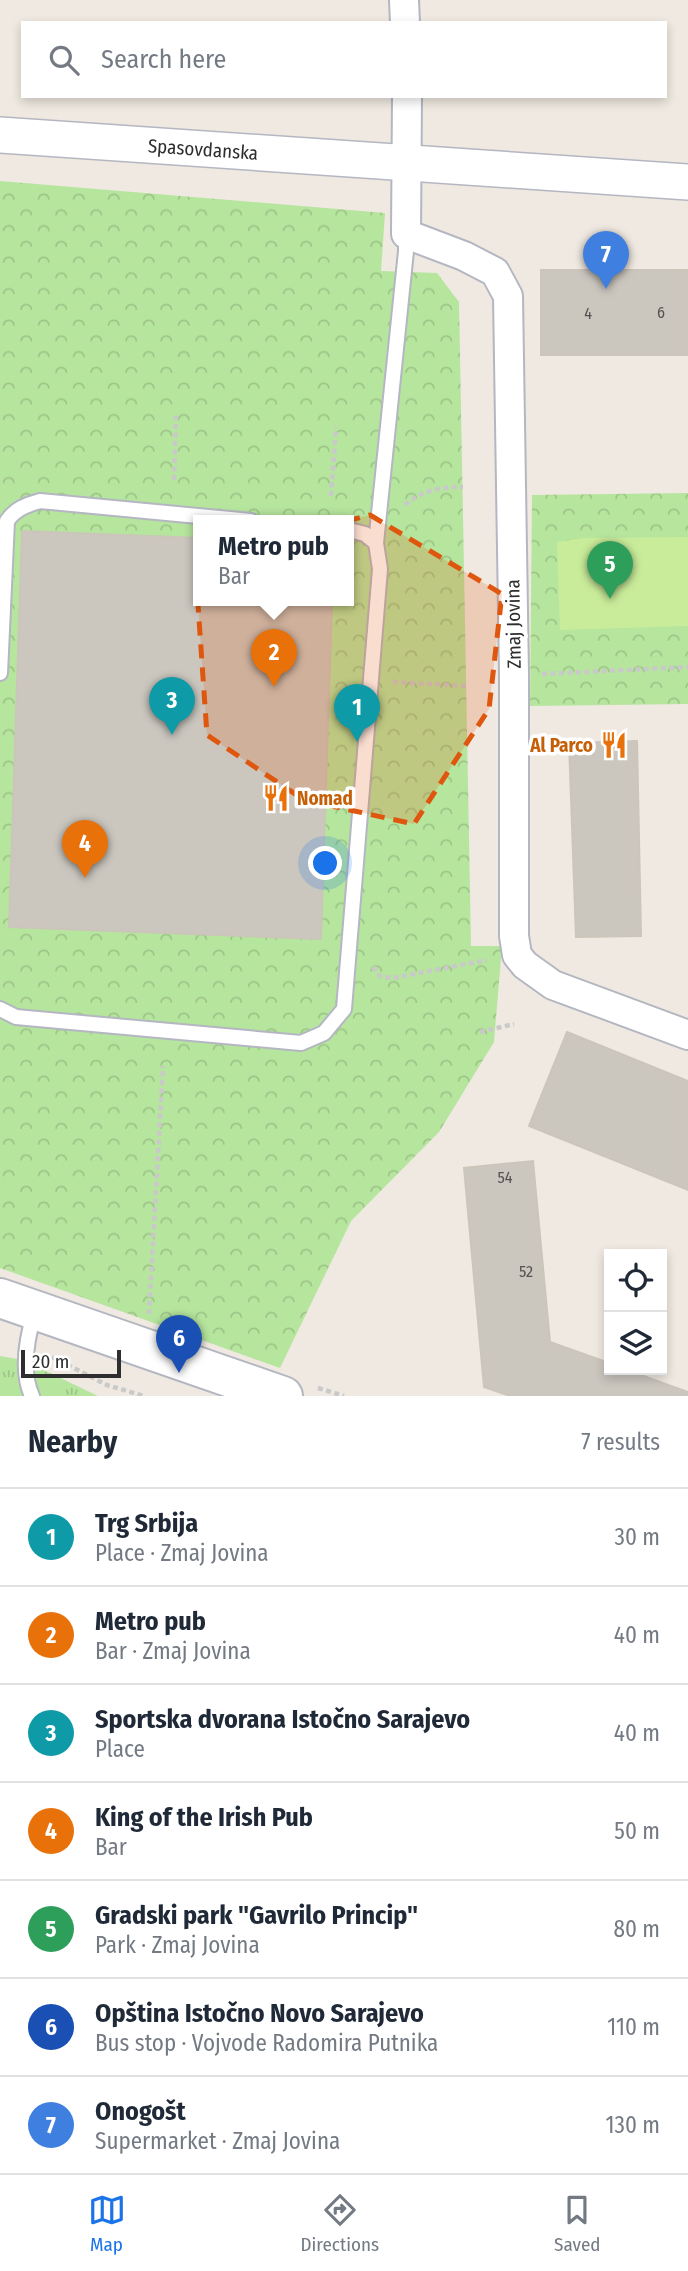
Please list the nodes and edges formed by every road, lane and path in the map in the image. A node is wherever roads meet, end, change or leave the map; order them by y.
1 (404, 0) edge
2 (405, 21) edge
3 (407, 98) edge
4 (0, 135) edge
5 (407, 163) junction
6 (688, 182) edge
7 (406, 234) junction
8 (176, 413) dead end
9 (336, 427) dead end
10 (174, 480) dead end
11 (463, 487) dead end
12 (331, 496) dead end
13 (401, 509) dead end
14 (193, 515) edge
15 (354, 531) edge
16 (376, 543) junction
17 (688, 667) edge
18 (0, 673) edge
19 (514, 676) junction
20 (389, 681) dead end
21 (467, 686) dead end
22 (478, 961) dead end
23 (372, 965) dead end
24 (0, 1009) edge
25 (514, 1024) dead end
26 (480, 1032) dead end
27 (688, 1035) edge
28 (163, 1066) dead end
29 (20, 1316) edge
30 (149, 1327) dead end
31 (32, 1396) edge
32 (144, 1396) edge
33 (283, 1396) edge

1 - 2 street
3 - 5 street
4 - 5 street, Spasovdanska
5 - 6 street, Spasovdanska
5 - 7 street
7 - 16 lane
7 - 19 street, Zmaj Jovina
8 - 10 path
9 - 12 path
11 - 13 path
14 - 18 lane
15 - 16 lane
16 - 24 lane
17 - 19 path
19 - 27 street, Zmaj Jovina
20 - 21 path
22 - 23 path
25 - 26 path
28 - 30 path
29 - 31 lane
29 - 32 path
29 - 33 main road

